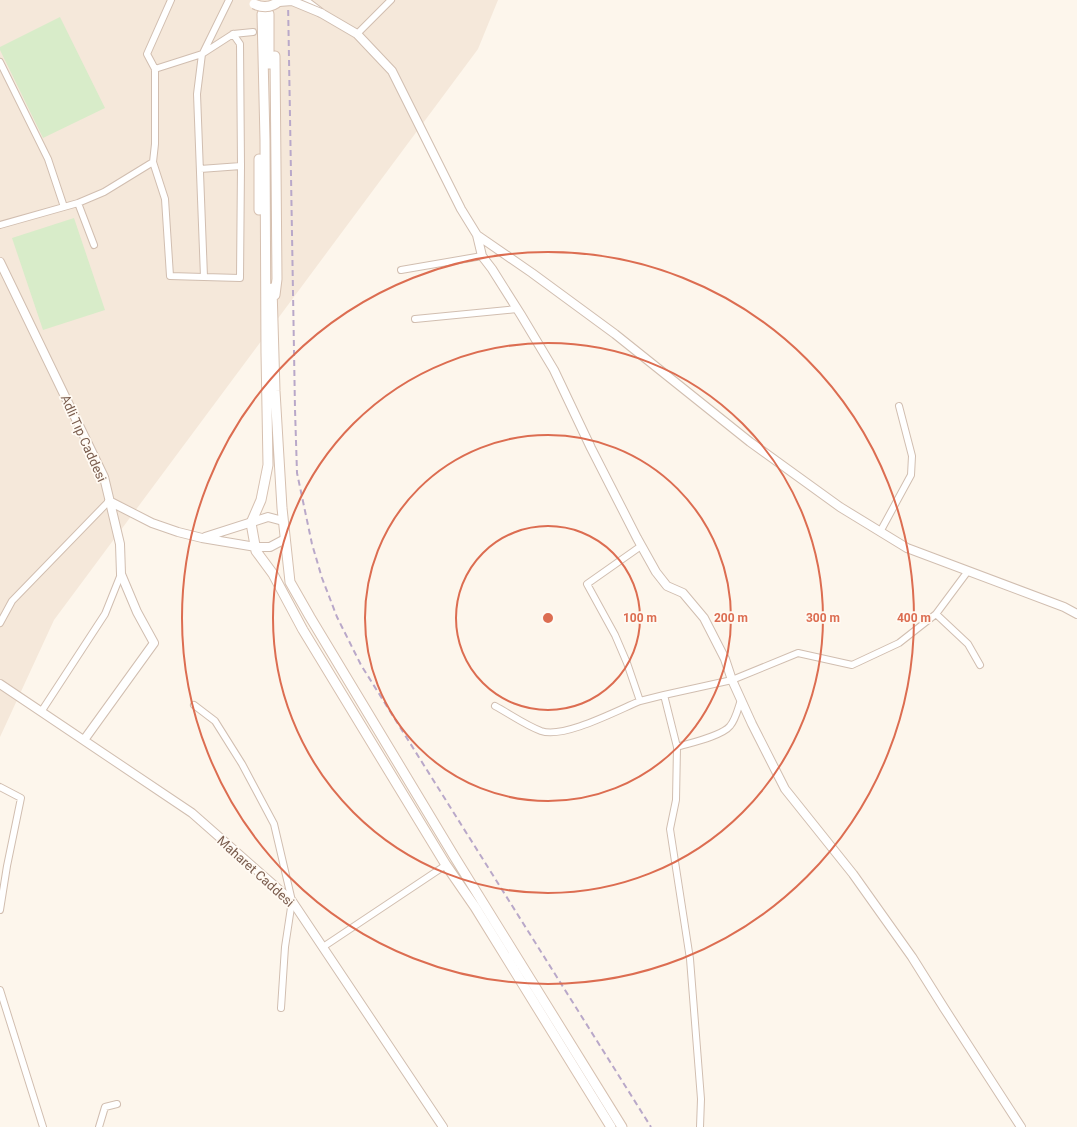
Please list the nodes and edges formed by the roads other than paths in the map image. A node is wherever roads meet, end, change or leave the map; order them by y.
1 (171, 0) edge
2 (229, 0) edge
3 (304, 0) edge
4 (391, 0) edge
5 (252, 2) edge
6 (278, 2) edge
7 (321, 13) junction
8 (266, 14) dead end
9 (256, 28) junction
10 (233, 34) junction
11 (357, 34) junction
12 (202, 54) junction
13 (0, 62) edge
14 (155, 69) junction
15 (153, 162) junction
16 (241, 166) junction
17 (200, 169) junction
18 (78, 203) junction
19 (64, 207) junction
20 (0, 225) edge
21 (477, 235) junction
22 (94, 245) dead end
23 (482, 256) junction
24 (0, 262) edge
25 (401, 270) dead end
26 (204, 277) junction
27 (269, 306) junction
28 (517, 309) junction
29 (415, 319) dead end
30 (899, 406) dead end
31 (109, 501) junction
32 (284, 521) junction
33 (251, 523) junction
34 (880, 532) junction
35 (202, 538) junction
36 (285, 539) junction
37 (641, 546) junction
38 (256, 547) junction
39 (968, 571) junction
40 (121, 574) junction
41 (936, 614) junction
42 (1077, 614) edge
43 (0, 623) edge
44 (980, 665) dead end
45 (732, 680) junction
46 (0, 684) edge
47 (664, 695) junction
48 (741, 700) junction
49 (640, 701) junction
50 (194, 705) dead end
51 (495, 706) dead end
52 (41, 712) junction
53 (84, 740) junction
54 (677, 748) junction
55 (0, 787) edge
56 (446, 865) junction
57 (292, 901) junction
58 (0, 910) edge
59 (323, 947) junction
60 (0, 990) edge
61 (281, 1008) dead end
62 (117, 1104) dead end
63 (43, 1127) edge
64 (99, 1127) edge
65 (443, 1127) edge
66 (611, 1127) edge
67 (622, 1127) edge
68 (700, 1127) edge
69 (1021, 1127) edge

1 - 14 street
2 - 12 street
3 - 7 street, bridge
4 - 11 street
5 - 6 main road, bridge
5 - 9 main road
6 - 7 street, bridge
6 - 27 main road
7 - 11 street
8 - 27 main road
9 - 10 street
9 - 27 main road
10 - 12 street
10 - 16 street
11 - 21 street
12 - 14 street
12 - 17 street
13 - 19 street
14 - 15 street
15 - 18 street
15 - 26 street
16 - 17 street
16 - 26 street
17 - 26 street
18 - 19 street
18 - 22 street
19 - 20 street
21 - 23 street
21 - 34 street
23 - 25 street
23 - 28 street
24 - 31 street, Adli Tıp Caddesi
27 - 32 main road
27 - 33 main road
28 - 29 street
28 - 37 street
30 - 34 street
31 - 35 street
31 - 40 street, Adli Tıp Caddesi
31 - 43 street
32 - 33 street
32 - 36 main road
33 - 35 street
33 - 38 main road
34 - 39 street
35 - 38 street
36 - 38 street
36 - 67 main road
37 - 45 street
37 - 49 street
38 - 56 main road
39 - 41 street
39 - 42 street
40 - 52 street
40 - 53 street, Adli Tıp Caddesi
41 - 44 street
41 - 45 street
45 - 47 street
45 - 48 street
46 - 52 street, Maharet Caddesi
47 - 49 street
47 - 54 street
48 - 54 street
48 - 69 street
49 - 51 street
50 - 57 street
52 - 53 street, Maharet Caddesi
53 - 57 street, Maharet Caddesi
54 - 68 street
55 - 58 street
56 - 59 street
56 - 66 main road
57 - 59 street, Maharet Caddesi
57 - 61 street
59 - 65 street, Maharet Caddesi
60 - 63 street
62 - 64 street

